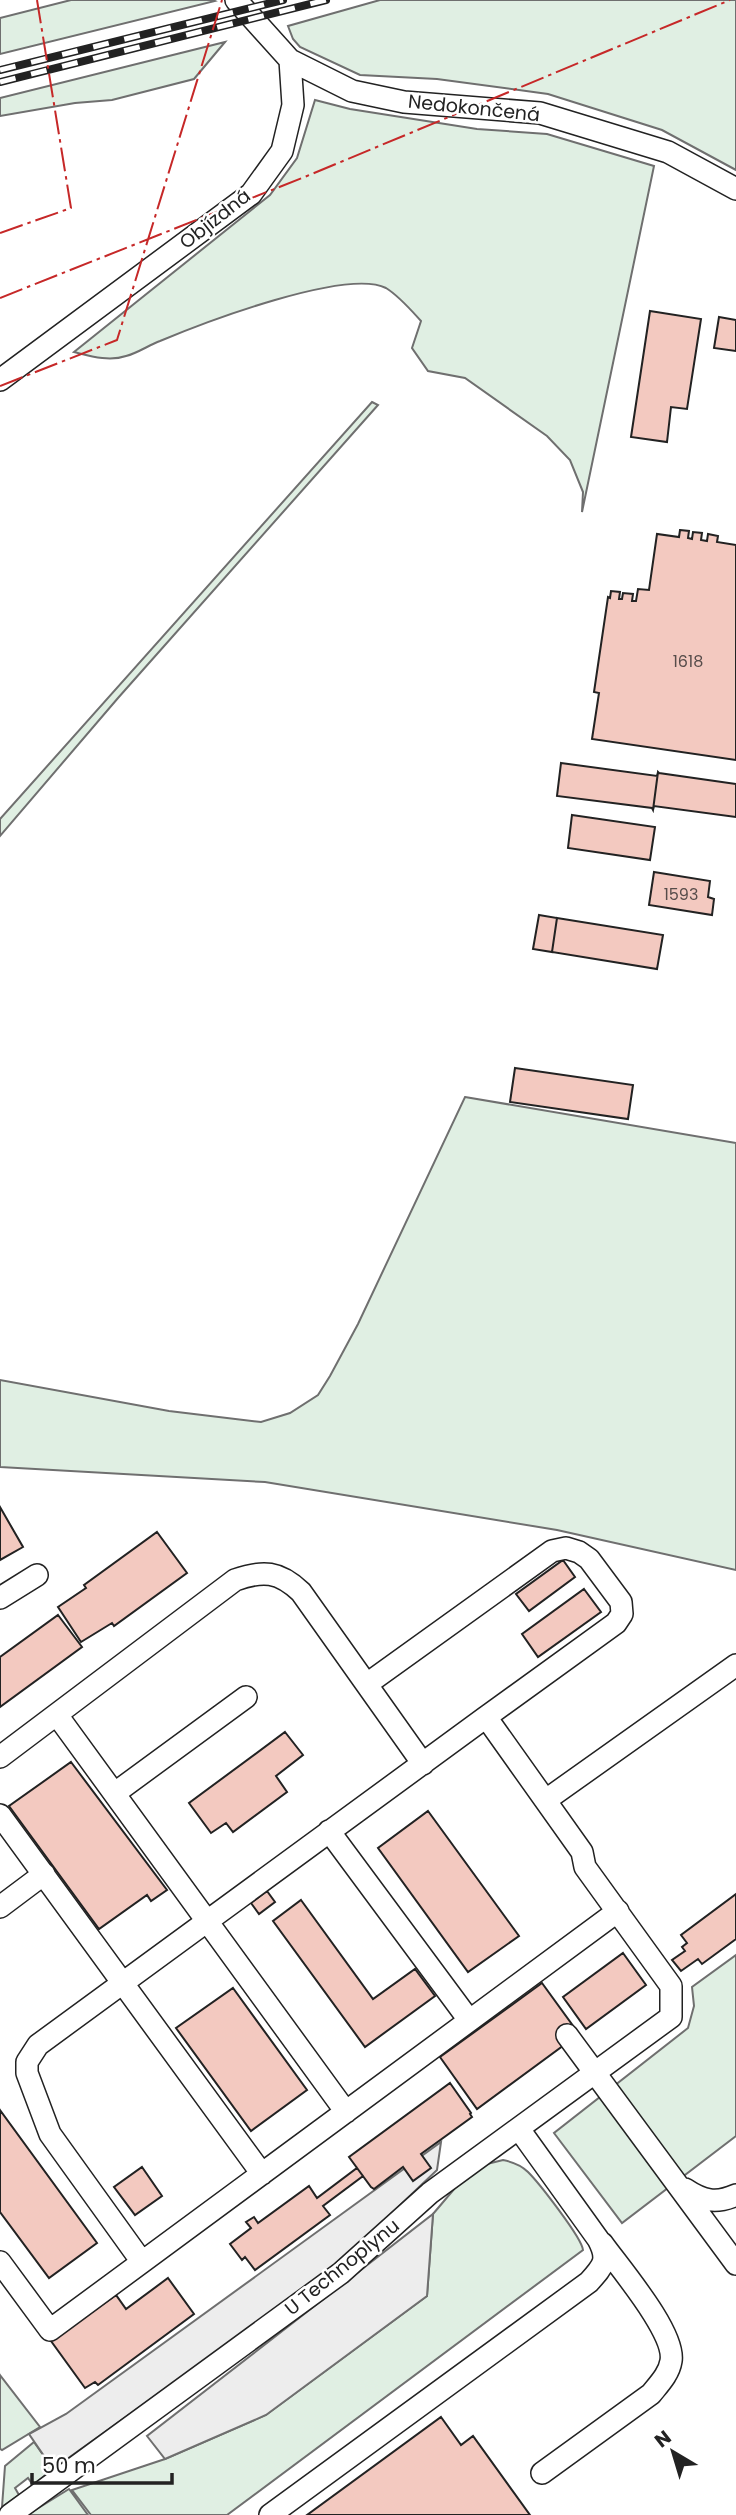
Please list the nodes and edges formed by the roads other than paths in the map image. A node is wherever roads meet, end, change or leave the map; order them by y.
1 (236, 0) edge
2 (290, 60) junction
3 (734, 181) edge
4 (0, 380) edge
5 (37, 1575) dead end
6 (0, 1598) edge
7 (736, 1665) edge
8 (367, 1684) junction
9 (246, 1697) dead end
10 (57, 1715) junction
11 (486, 1717) junction
12 (0, 1757) edge
13 (423, 1763) junction
14 (115, 1793) junction
15 (546, 1800) junction
16 (0, 1815) edge
17 (329, 1832) junction
18 (44, 1874) junction
19 (0, 1907) edge
20 (618, 1911) junction
21 (207, 1920) junction
22 (122, 1982) junction
23 (469, 2020) junction
24 (567, 2035) dead end
25 (595, 2073) junction
26 (346, 2112) junction
27 (519, 2129) junction
28 (262, 2174) junction
29 (678, 2183) junction
30 (736, 2195) edge
31 (598, 2239) junction
32 (0, 2262) edge
33 (142, 2262) junction
34 (736, 2263) edge
35 (542, 2473) dead end
36 (10, 2515) edge
37 (270, 2515) edge

1 - 2 street
2 - 3 street, Nedokončená
2 - 4 street, Objízdná
5 - 6 street
7 - 15 street
8 - 10 street
8 - 11 street
8 - 13 street
9 - 14 street
10 - 12 street
10 - 14 street
11 - 13 street
11 - 15 street
13 - 17 street
14 - 21 street
15 - 20 street
16 - 18 street
17 - 21 street
17 - 23 street
18 - 19 street
18 - 22 street
20 - 23 street
20 - 25 street, U Technoplynu
21 - 22 street
21 - 26 street
22 - 28 street
22 - 33 street
23 - 26 street
24 - 25 street
25 - 27 street, U Technoplynu
25 - 29 street
26 - 28 street
27 - 31 street
27 - 36 street, U Technoplynu
28 - 33 street
29 - 30 street
29 - 34 street
31 - 35 street
31 - 37 street
32 - 33 street

